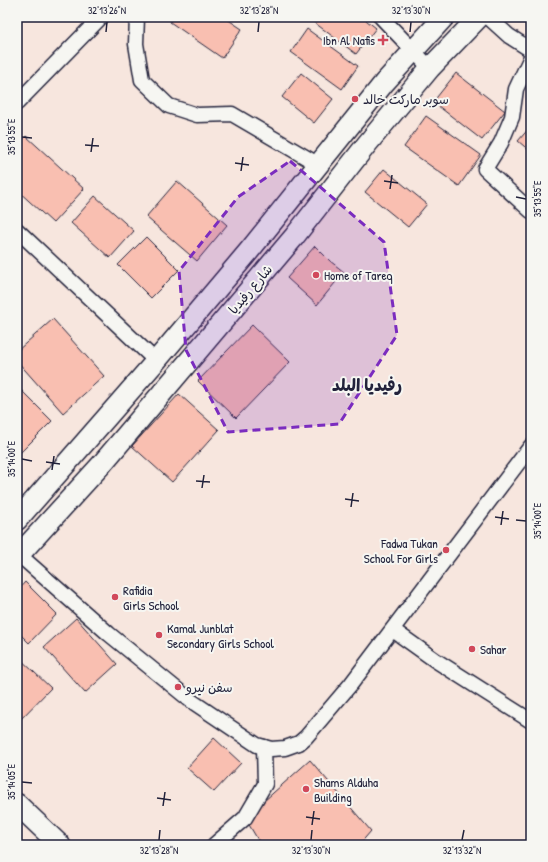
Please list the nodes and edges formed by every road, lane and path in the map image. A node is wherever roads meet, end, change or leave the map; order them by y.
1 (101, 17) edge
2 (137, 17) edge
3 (381, 17) edge
4 (444, 17) edge
5 (479, 17) edge
6 (488, 17) edge
7 (413, 50) junction
8 (531, 50) edge
9 (531, 57) edge
10 (430, 68) junction
11 (17, 103) edge
12 (319, 166) junction
13 (531, 211) edge
14 (17, 230) edge
15 (156, 361) junction
16 (531, 446) edge
17 (17, 520) edge
18 (18, 555) edge
19 (393, 630) junction
20 (531, 721) edge
21 (264, 748) junction
22 (17, 804) edge
23 (17, 823) edge
24 (40, 845) edge
25 (60, 845) edge
26 (214, 845) edge

1 - 11 street
2 - 12 street
3 - 7 street
4 - 7 main road, شارع رفيديا
5 - 10 main road, شارع رفيديا
6 - 8 street
7 - 10 street
7 - 12 main road, شارع رفيديا
9 - 13 street
10 - 18 main road, شارع رفيديا
12 - 15 main road, شارع رفيديا
14 - 15 street
15 - 17 main road, شارع رفيديا
16 - 19 street
18 - 21 street
19 - 20 street
19 - 21 street
21 - 26 street
22 - 25 main road
23 - 24 main road

